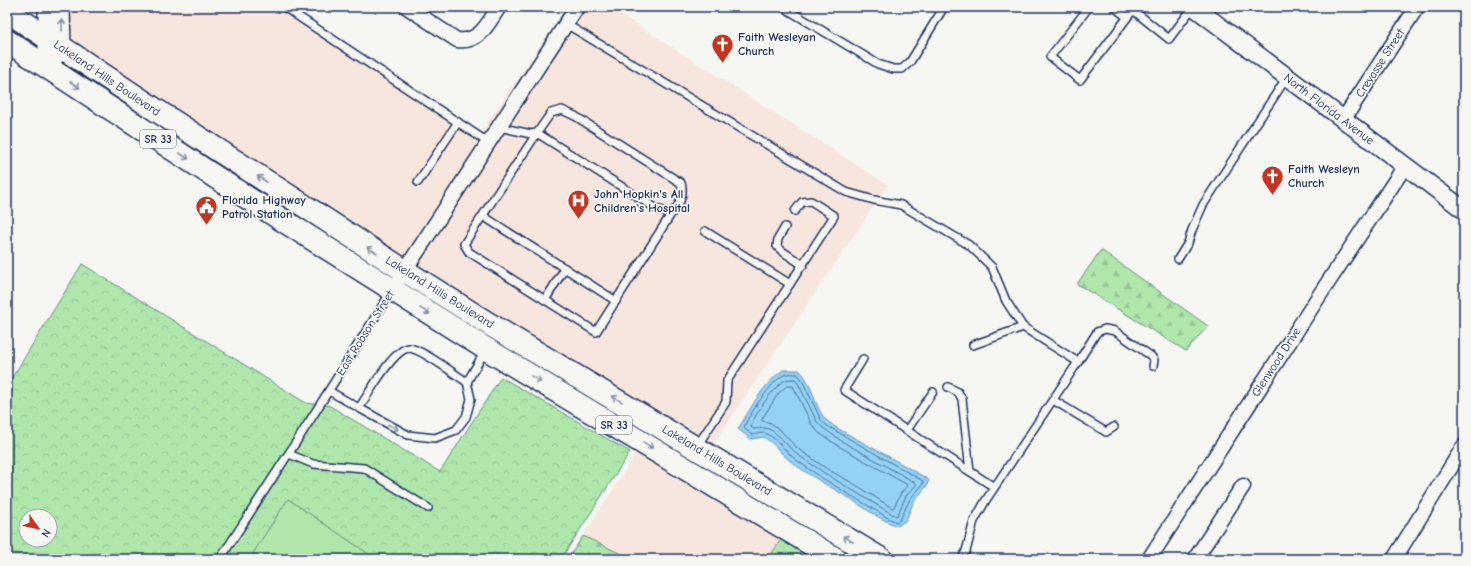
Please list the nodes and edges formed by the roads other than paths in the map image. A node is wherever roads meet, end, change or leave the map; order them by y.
1 (47, 7) edge
2 (61, 7) edge
3 (284, 7) edge
4 (407, 7) edge
5 (499, 7) edge
6 (577, 7) edge
7 (783, 7) edge
8 (944, 7) edge
9 (1089, 7) edge
10 (1114, 7) edge
11 (1417, 7) edge
12 (1201, 9) edge
13 (7, 12) edge
14 (1128, 17) junction
15 (566, 24) junction
16 (7, 41) edge
17 (54, 43) junction
18 (47, 67) junction
19 (1287, 77) junction
20 (1344, 120) junction
21 (458, 122) junction
22 (499, 127) junction
23 (537, 133) junction
24 (489, 143) junction
25 (1405, 166) junction
26 (418, 182) dead end
27 (1464, 210) edge
28 (673, 211) junction
29 (795, 211) dead end
30 (484, 216) junction
31 (785, 228) dead end
32 (705, 231) dead end
33 (1178, 259) dead end
34 (803, 264) junction
35 (565, 268) junction
36 (405, 271) junction
37 (790, 284) junction
38 (392, 290) junction
39 (545, 300) junction
40 (616, 301) junction
41 (1023, 327) junction
42 (973, 345) dead end
43 (486, 349) junction
44 (863, 359) dead end
45 (1078, 362) junction
46 (1153, 366) dead end
47 (467, 382) junction
48 (948, 387) dead end
49 (329, 391) junction
50 (933, 392) dead end
51 (1053, 400) junction
52 (359, 408) junction
53 (1114, 427) dead end
54 (907, 430) junction
55 (1464, 446) edge
56 (696, 448) junction
57 (289, 454) junction
58 (970, 471) junction
59 (1243, 486) dead end
60 (994, 487) junction
61 (428, 508) dead end
62 (757, 512) junction
63 (220, 559) edge
64 (836, 559) edge
65 (852, 559) edge
66 (881, 559) edge
67 (962, 559) edge
68 (1148, 559) edge
69 (1195, 559) edge
70 (1394, 559) edge

1 - 17 street
17 -> 2 street
3 - 21 lane
4 - 5 street
6 - 15 street, East Robson Street
7 - 8 lane
9 - 14 lane
10 - 14 lane
11 - 20 street, Crevasse Street
12 - 14 lane
12 - 19 street, North Florida Avenue
13 - 17 main road, Lakeland Hills Boulevard / SR 33
15 - 22 street, East Robson Street
15 - 41 lane
16 - 18 main road, Lakeland Hills Boulevard / SR 33
17 - 18 street
36 -> 17 main road, Lakeland Hills Boulevard / SR 33
18 -> 38 main road, Lakeland Hills Boulevard / SR 33
19 - 20 street, North Florida Avenue
19 - 33 lane
20 - 25 street, North Florida Avenue
21 - 24 lane
21 - 26 lane
22 - 23 lane
22 - 24 street, East Robson Street
23 - 28 lane
23 - 28 lane
23 - 30 lane
24 - 36 street, East Robson Street
25 - 27 street, North Florida Avenue
25 - 68 street, Glenwood Drive
28 - 40 lane
29 - 34 lane
30 - 35 lane
30 - 39 lane
31 - 34 lane
32 - 37 lane
34 - 37 lane
35 - 39 lane
35 - 40 lane
36 - 38 street, East Robson Street
56 -> 36 main road, Lakeland Hills Boulevard / SR 33
37 - 56 lane
38 -> 43 main road, Lakeland Hills Boulevard / SR 33
38 - 49 lane, East Robson Street
39 - 40 lane
41 - 42 lane
41 - 45 lane
43 - 47 lane
43 -> 62 main road, Lakeland Hills Boulevard / SR 33
44 - 54 lane
45 - 46 lane
45 - 51 lane
47 - 52 lane
52 -> 47 lane
48 - 58 lane
49 - 52 lane
49 - 57 lane, East Robson Street
50 - 54 lane
51 - 53 lane
51 - 60 lane
54 - 58 lane
55 - 70 street
66 -> 56 main road, Lakeland Hills Boulevard / SR 33
57 - 61 lane
57 - 63 lane, East Robson Street
58 - 60 lane
59 - 69 street
60 - 67 lane
62 - 64 main road, Lakeland Hills Boulevard / SR 33
62 - 65 main road

